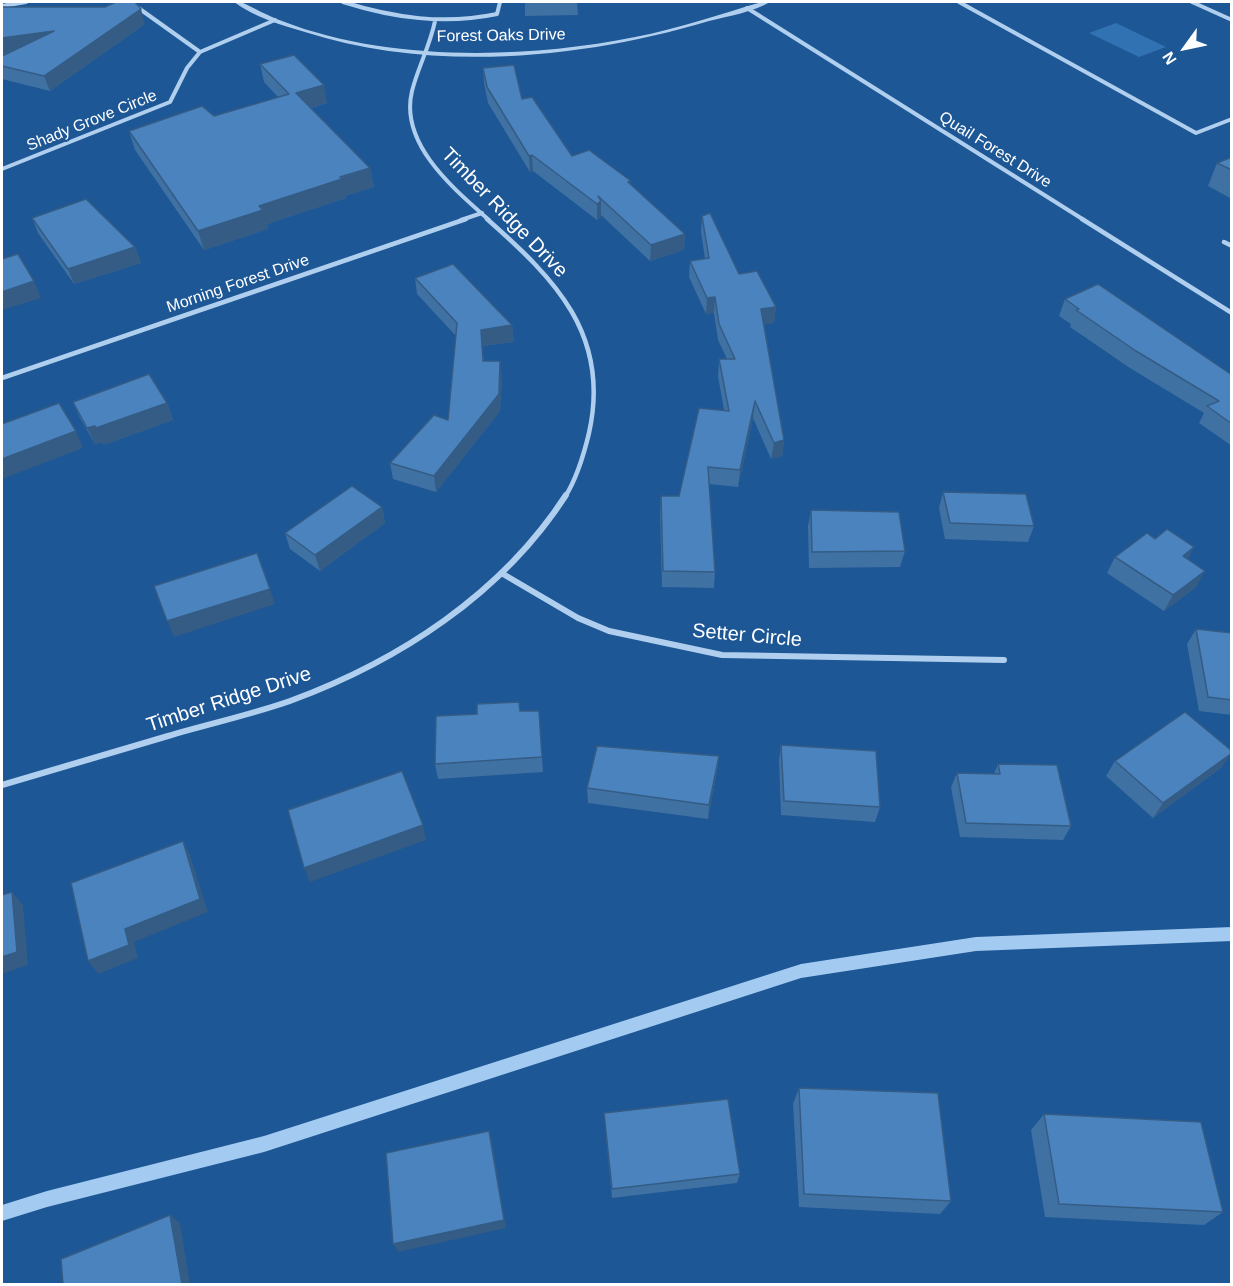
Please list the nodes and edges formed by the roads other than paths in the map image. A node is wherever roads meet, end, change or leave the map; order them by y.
1 (26, 2) edge
2 (130, 2) edge
3 (237, 2) edge
4 (343, 2) edge
5 (500, 2) edge
6 (767, 2) edge
7 (959, 2) edge
8 (1192, 2) edge
9 (2, 6) edge
10 (747, 8) junction
11 (275, 20) junction
12 (1232, 20) edge
13 (435, 21) junction
14 (428, 51) junction
15 (200, 52) junction
16 (1232, 119) edge
17 (2, 169) edge
18 (482, 213) junction
19 (1224, 242) dead end
20 (1232, 246) edge
21 (1232, 313) edge
22 (2, 378) edge
23 (503, 574) junction
24 (1004, 660) dead end
25 (2, 785) edge

1 - 9 street
2 - 15 street
3 - 11 street, Forest Oaks Drive
4 - 13 street
5 - 13 street
6 - 10 street, Forest Oaks Drive
7 - 16 street
8 - 12 street
10 - 14 street, Forest Oaks Drive
10 - 21 street, Quail Forest Drive
11 - 14 street, Forest Oaks Drive
11 - 15 street
13 - 14 street, Timber Ridge Drive
14 - 18 street, Timber Ridge Drive
15 - 17 street, Shady Grove Circle
18 - 22 street, Morning Forest Drive
18 - 23 street, Timber Ridge Drive
19 - 20 street
23 - 24 street, Setter Circle
23 - 25 street, Timber Ridge Drive

